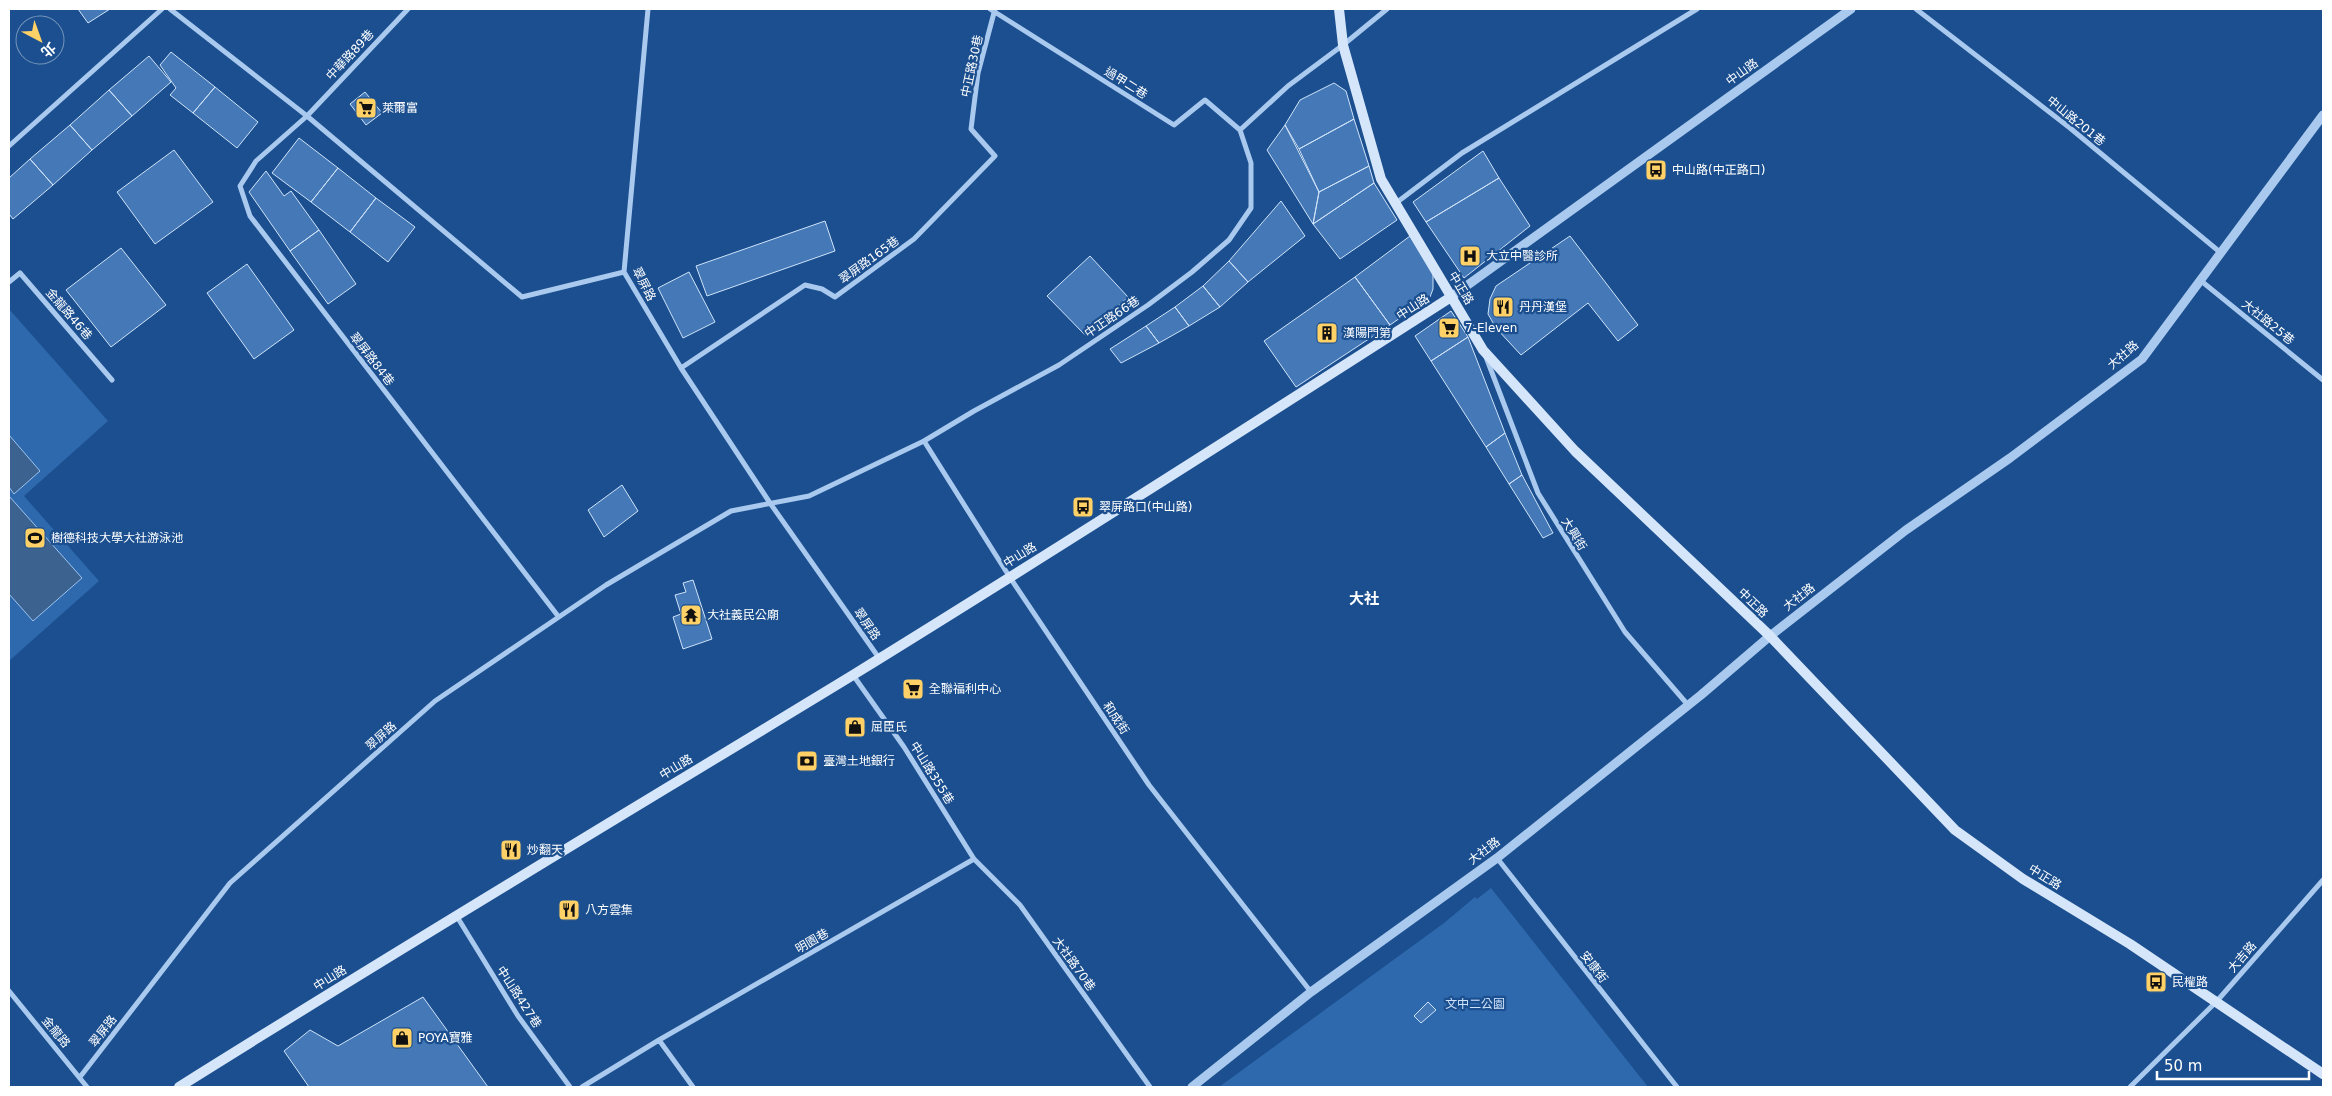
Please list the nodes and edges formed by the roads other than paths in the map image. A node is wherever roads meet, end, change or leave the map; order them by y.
1 (162, 9) edge
2 (170, 9) edge
3 (408, 9) edge
4 (648, 9) edge
5 (1339, 9) edge
6 (1387, 9) edge
7 (1697, 9) edge
8 (1851, 9) edge
9 (1916, 9) edge
10 (993, 10) edge
11 (1343, 46) junction
12 (2323, 115) edge
13 (307, 116) junction
14 (971, 129) joint
15 (1240, 130) junction
16 (9, 146) edge
17 (1396, 203) junction
18 (2221, 253) junction
19 (624, 272) junction
20 (2200, 280) junction
21 (9, 282) edge
22 (1451, 297) junction
23 (1484, 350) junction
24 (681, 368) junction
25 (112, 380) dead end
26 (2323, 380) edge
27 (924, 441) junction
28 (770, 503) junction
29 (1009, 576) junction
30 (558, 616) junction
31 (1770, 636) junction
32 (879, 658) junction
33 (852, 675) junction
34 (1688, 705) junction
35 (1496, 858) junction
36 (974, 859) junction
37 (2323, 880) edge
38 (456, 914) junction
39 (9, 991) edge
40 (1311, 992) junction
41 (2217, 1001) junction
42 (659, 1040) junction
43 (2323, 1074) edge
44 (80, 1077) junction
45 (87, 1087) edge
46 (179, 1087) edge
47 (570, 1087) edge
48 (582, 1087) edge
49 (693, 1087) edge
50 (1150, 1087) edge
51 (1192, 1087) edge
52 (1677, 1087) edge
53 (2130, 1087) edge

1 - 16 street
2 - 13 street
3 - 13 street, 中華路89巷
4 - 19 street, 翠屏路
5 - 11 main road, 中正路
6 - 11 street
7 - 17 street
8 - 22 street, 中山路
9 - 18 street, 中山路201巷
10 - 14 street, 中正路30巷
10 - 15 street, 過甲二巷
11 - 15 street
11 - 17 main road, 中正路
12 - 18 street, 大社路
13 - 19 street
13 - 30 street, 翠屏路84巷
14 - 24 street, 翠屏路165巷
15 - 27 street, 中正路66巷
17 - 22 main road, 中正路
18 - 20 street, 大社路
19 - 24 street, 翠屏路
20 - 26 street, 大社路25巷
20 - 31 street, 大社路
21 - 25 street, 金龍路46巷
22 - 23 main road, 中正路
22 - 29 main road, 中山路
23 - 31 main road, 中正路
23 - 34 street, 大興街
24 - 28 street, 翠屏路
27 - 28 street, 中正路66巷
27 - 29 street, 和成街
28 - 30 street, 翠屏路
28 - 32 street, 翠屏路
29 - 32 main road, 中山路
29 - 40 street, 和成街
30 - 44 street, 翠屏路
31 - 34 street, 大社路
31 - 41 main road, 中正路
32 - 33 main road, 中山路
33 - 36 street, 中山路355巷
33 - 38 main road, 中山路
34 - 35 street, 大社路
35 - 40 street, 大社路
35 - 52 street, 安康街
36 - 42 street, 明園巷
36 - 50 street, 大社路70巷
37 - 41 street, 大吉路
38 - 46 main road, 中山路
38 - 47 street, 中山路427巷
39 - 44 street, 金龍路
40 - 51 street, 大社路
41 - 43 main road, 中正路
41 - 53 street, 大吉路
42 - 48 street, 明園巷
42 - 49 street
44 - 45 street, 金龍路

